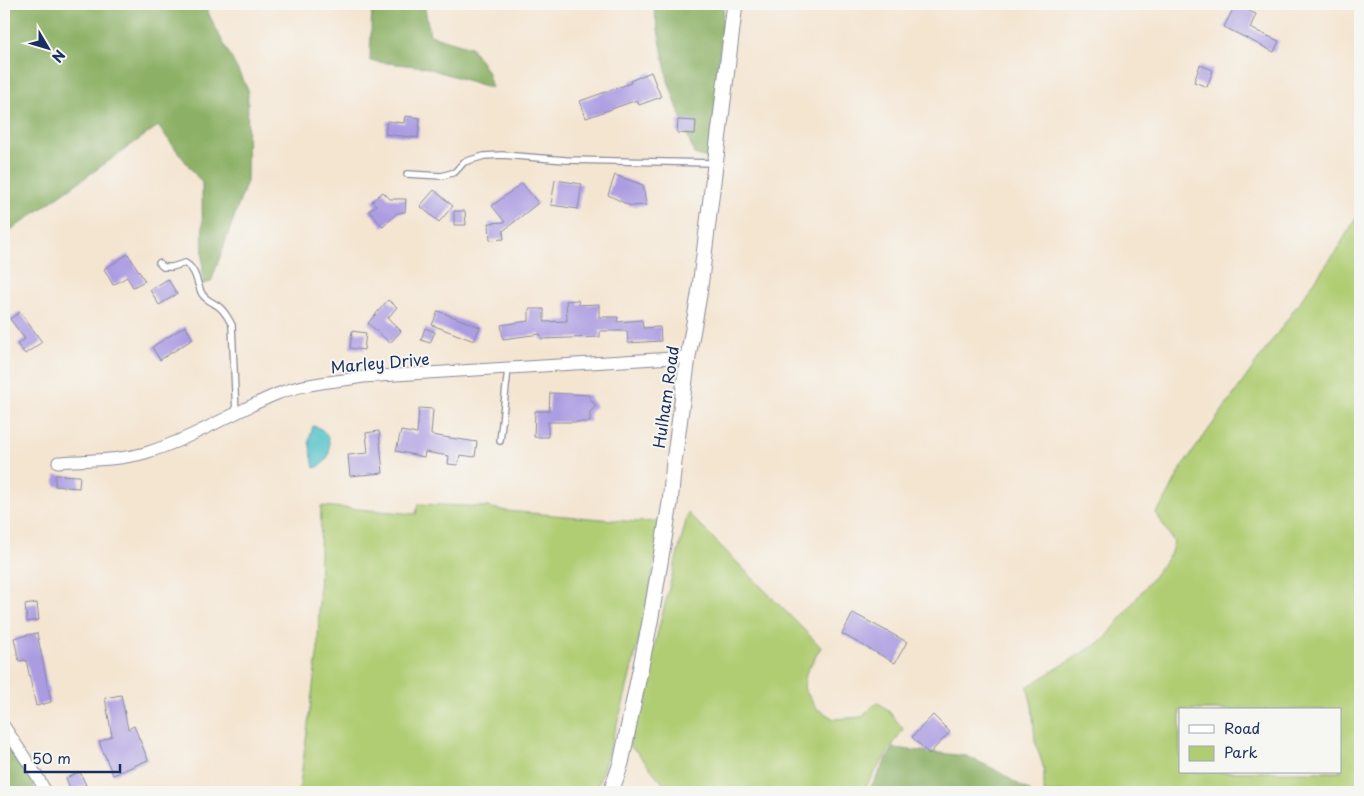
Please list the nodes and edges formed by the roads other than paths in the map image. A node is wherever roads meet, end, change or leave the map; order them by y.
1 (735, 4) edge
2 (715, 163) junction
3 (407, 174) dead end
4 (159, 263) dead end
5 (688, 357) junction
6 (508, 369) junction
7 (236, 414) junction
8 (500, 441) dead end
9 (58, 462) dead end
10 (4, 726) edge
11 (46, 792) edge
12 (611, 792) edge

1 - 2 street, Hulham Road
2 - 3 lane
2 - 5 street, Hulham Road
4 - 7 lane
5 - 6 street, Marley Drive
5 - 12 street, Hulham Road
6 - 7 street, Marley Drive
6 - 8 lane
7 - 9 street, Marley Drive
10 - 11 street

